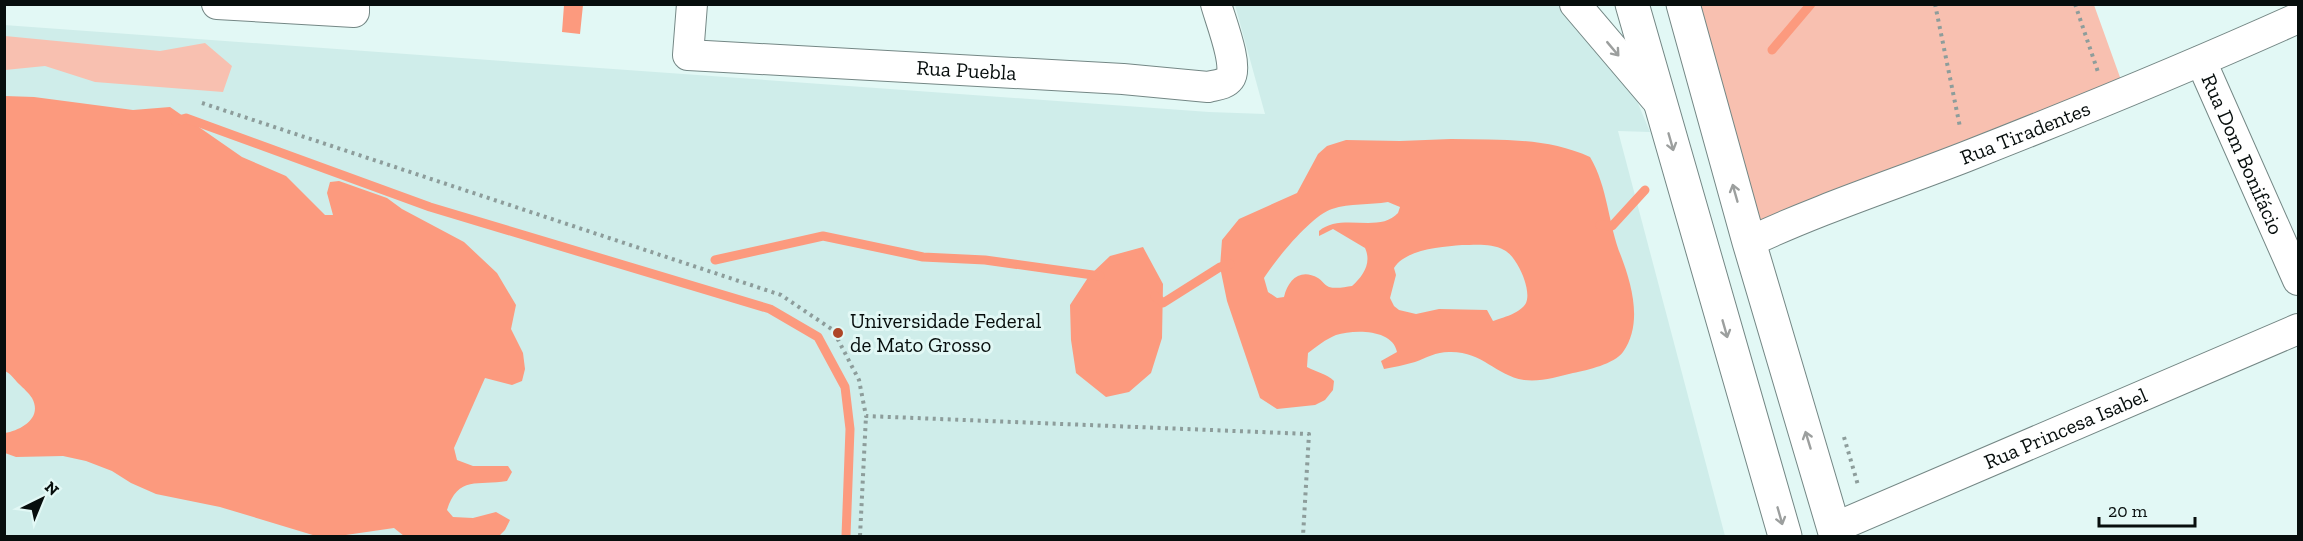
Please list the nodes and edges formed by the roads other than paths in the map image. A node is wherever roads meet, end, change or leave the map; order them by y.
1 (217, 4) edge
2 (693, 4) edge
3 (1216, 4) edge
4 (1575, 4) edge
5 (1632, 4) edge
6 (1683, 4) edge
7 (354, 8) edge
8 (2298, 18) edge
9 (2201, 61) junction
10 (1660, 104) junction
11 (1749, 242) junction
12 (2298, 280) edge
13 (2298, 329) edge
14 (1835, 532) edge
15 (1785, 537) edge

1 - 7 street
2 - 3 street, Rua Puebla
4 -> 10 street
5 - 10 main road
11 -> 6 main road
8 - 9 street, Rua Tiradentes
9 - 11 street, Rua Tiradentes
9 - 12 street, Rua Dom Bonifácio
10 -> 15 main road
14 -> 11 main road
13 - 14 street, Rua Princesa Isabel

